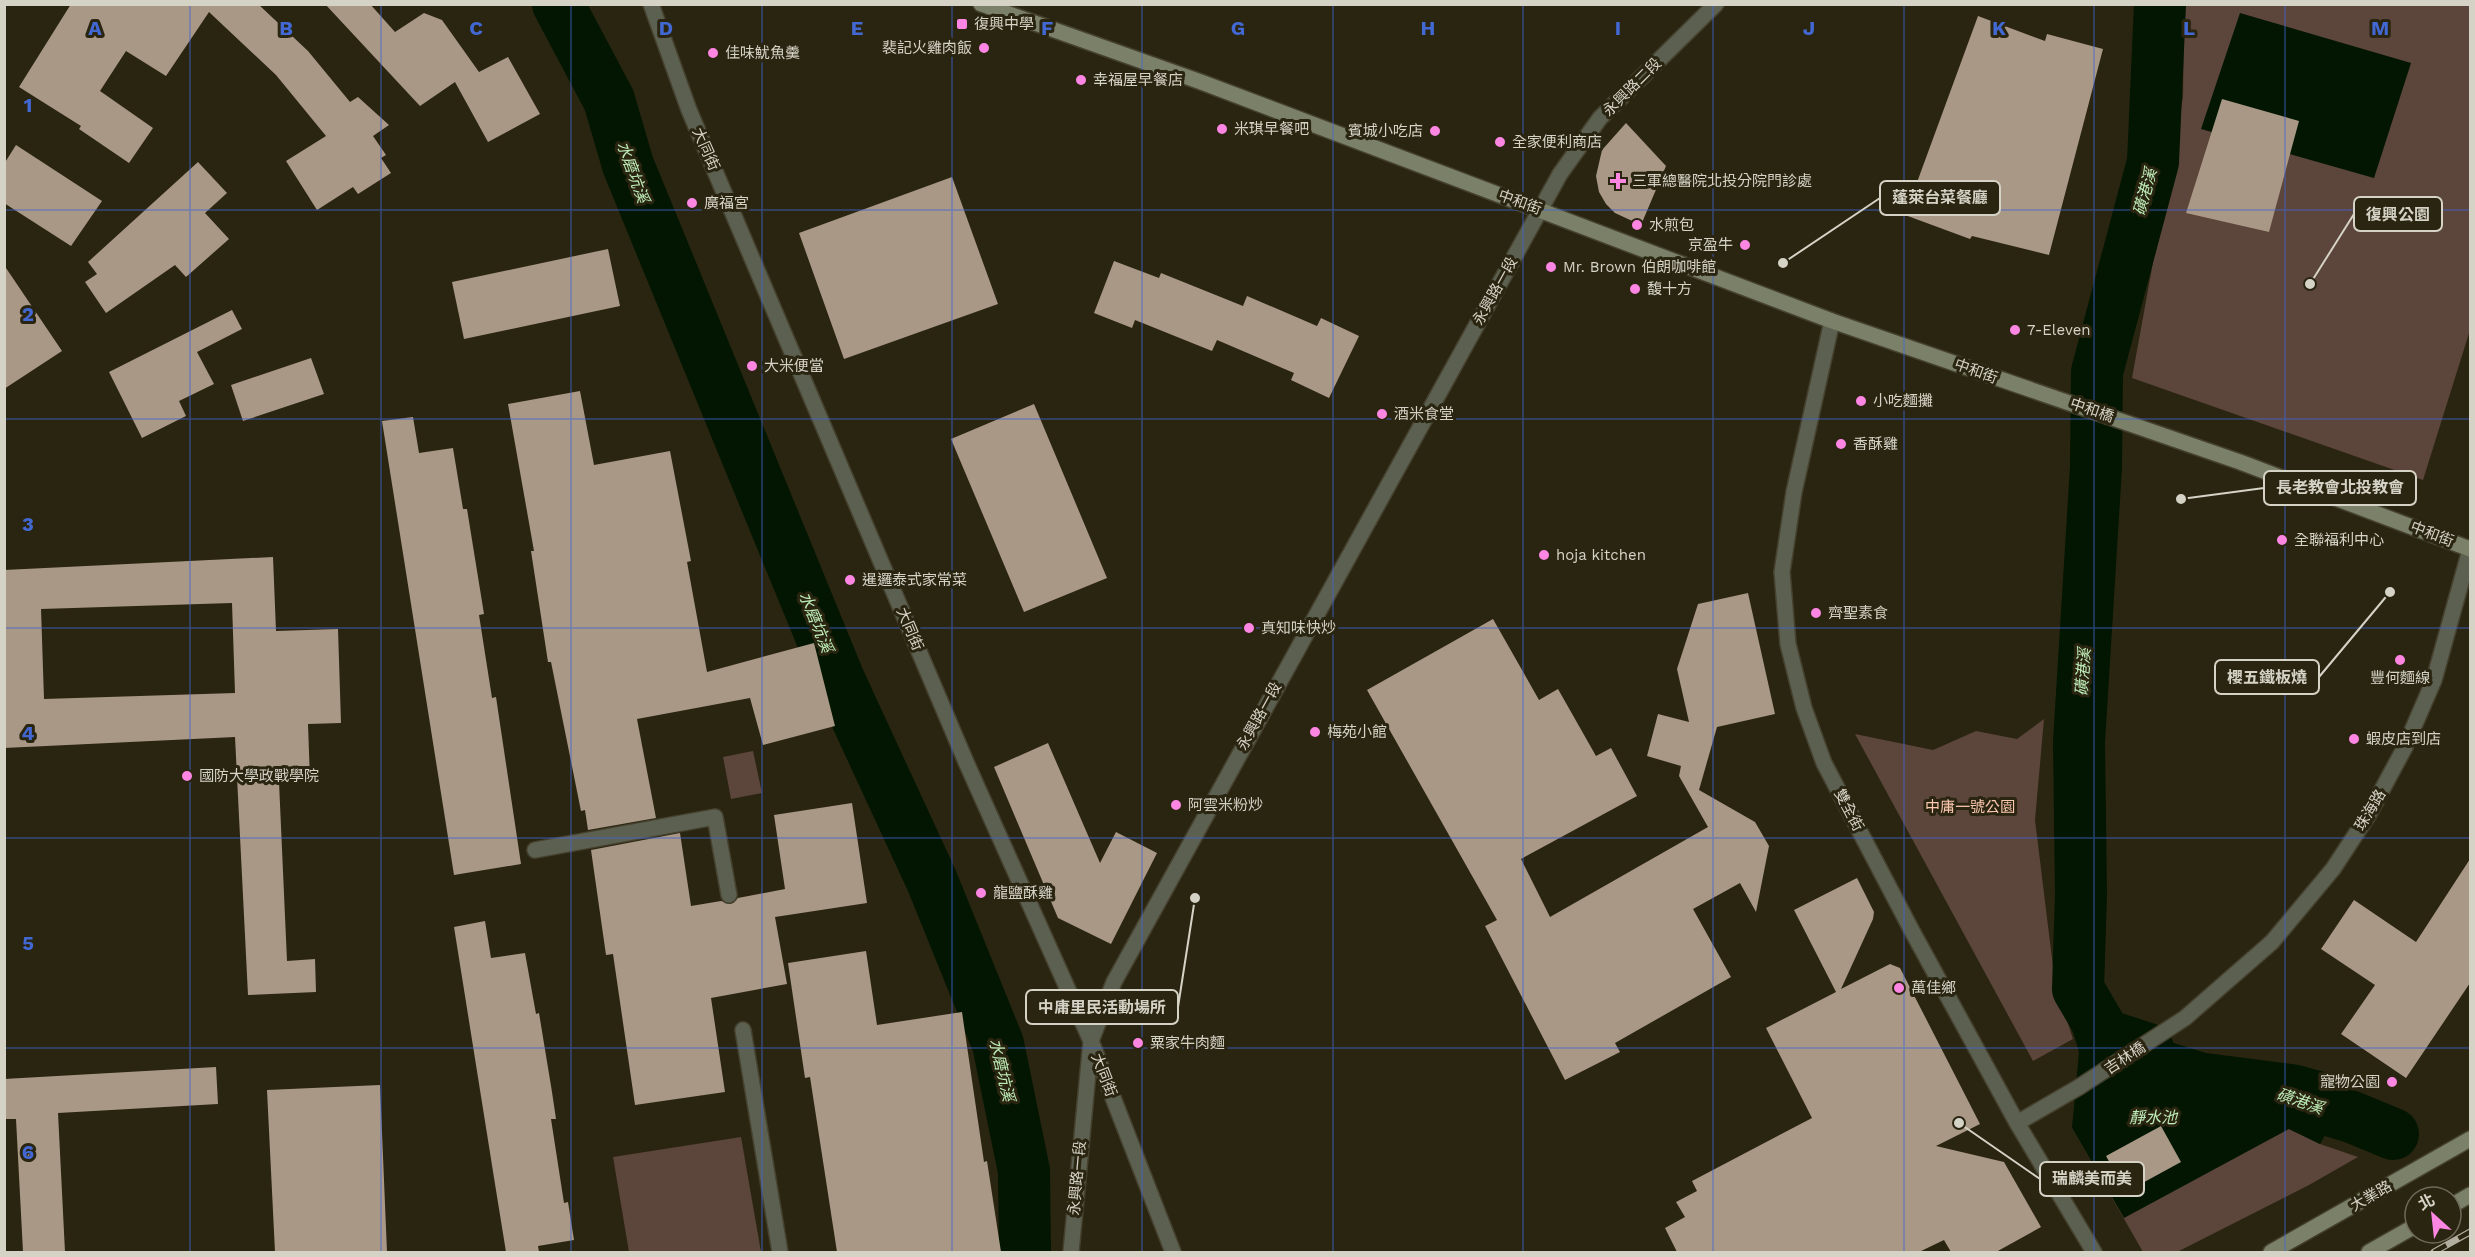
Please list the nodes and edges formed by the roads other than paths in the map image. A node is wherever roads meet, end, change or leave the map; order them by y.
1 (651, 4) edge
2 (981, 4) edge
3 (1716, 4) edge
4 (1540, 210) junction
5 (1832, 321) junction
6 (2060, 399) joint
7 (2123, 421) joint
8 (2470, 549) edge
9 (535, 850) dead end
10 (729, 895) dead end
11 (2185, 1018) joint
12 (743, 1030) dead end
13 (1091, 1041) junction
14 (2017, 1123) junction
15 (2470, 1139) edge
16 (2403, 1233) edge
17 (780, 1252) edge
18 (1071, 1252) edge
19 (1173, 1252) edge
20 (2094, 1252) edge
21 (2271, 1252) edge
22 (2369, 1252) edge

1 - 13 street, 大同街
2 - 4 street, 中和街
3 - 4 street, 永興路二段
4 - 5 street, 中和街
4 - 13 street, 永興路一段
5 - 6 street, 中和街
5 - 14 street, 雙全街
6 - 7 street, 中和橋
7 - 8 street, 中和街
8 - 11 street, 珠海路
9 - 10 street
11 - 14 street, 吉林橋
12 - 17 street
13 - 18 street, 永興路一段
13 - 19 street, 大同街
14 - 20 street, 雙全街
15 - 21 street, 大業路
16 - 22 street

